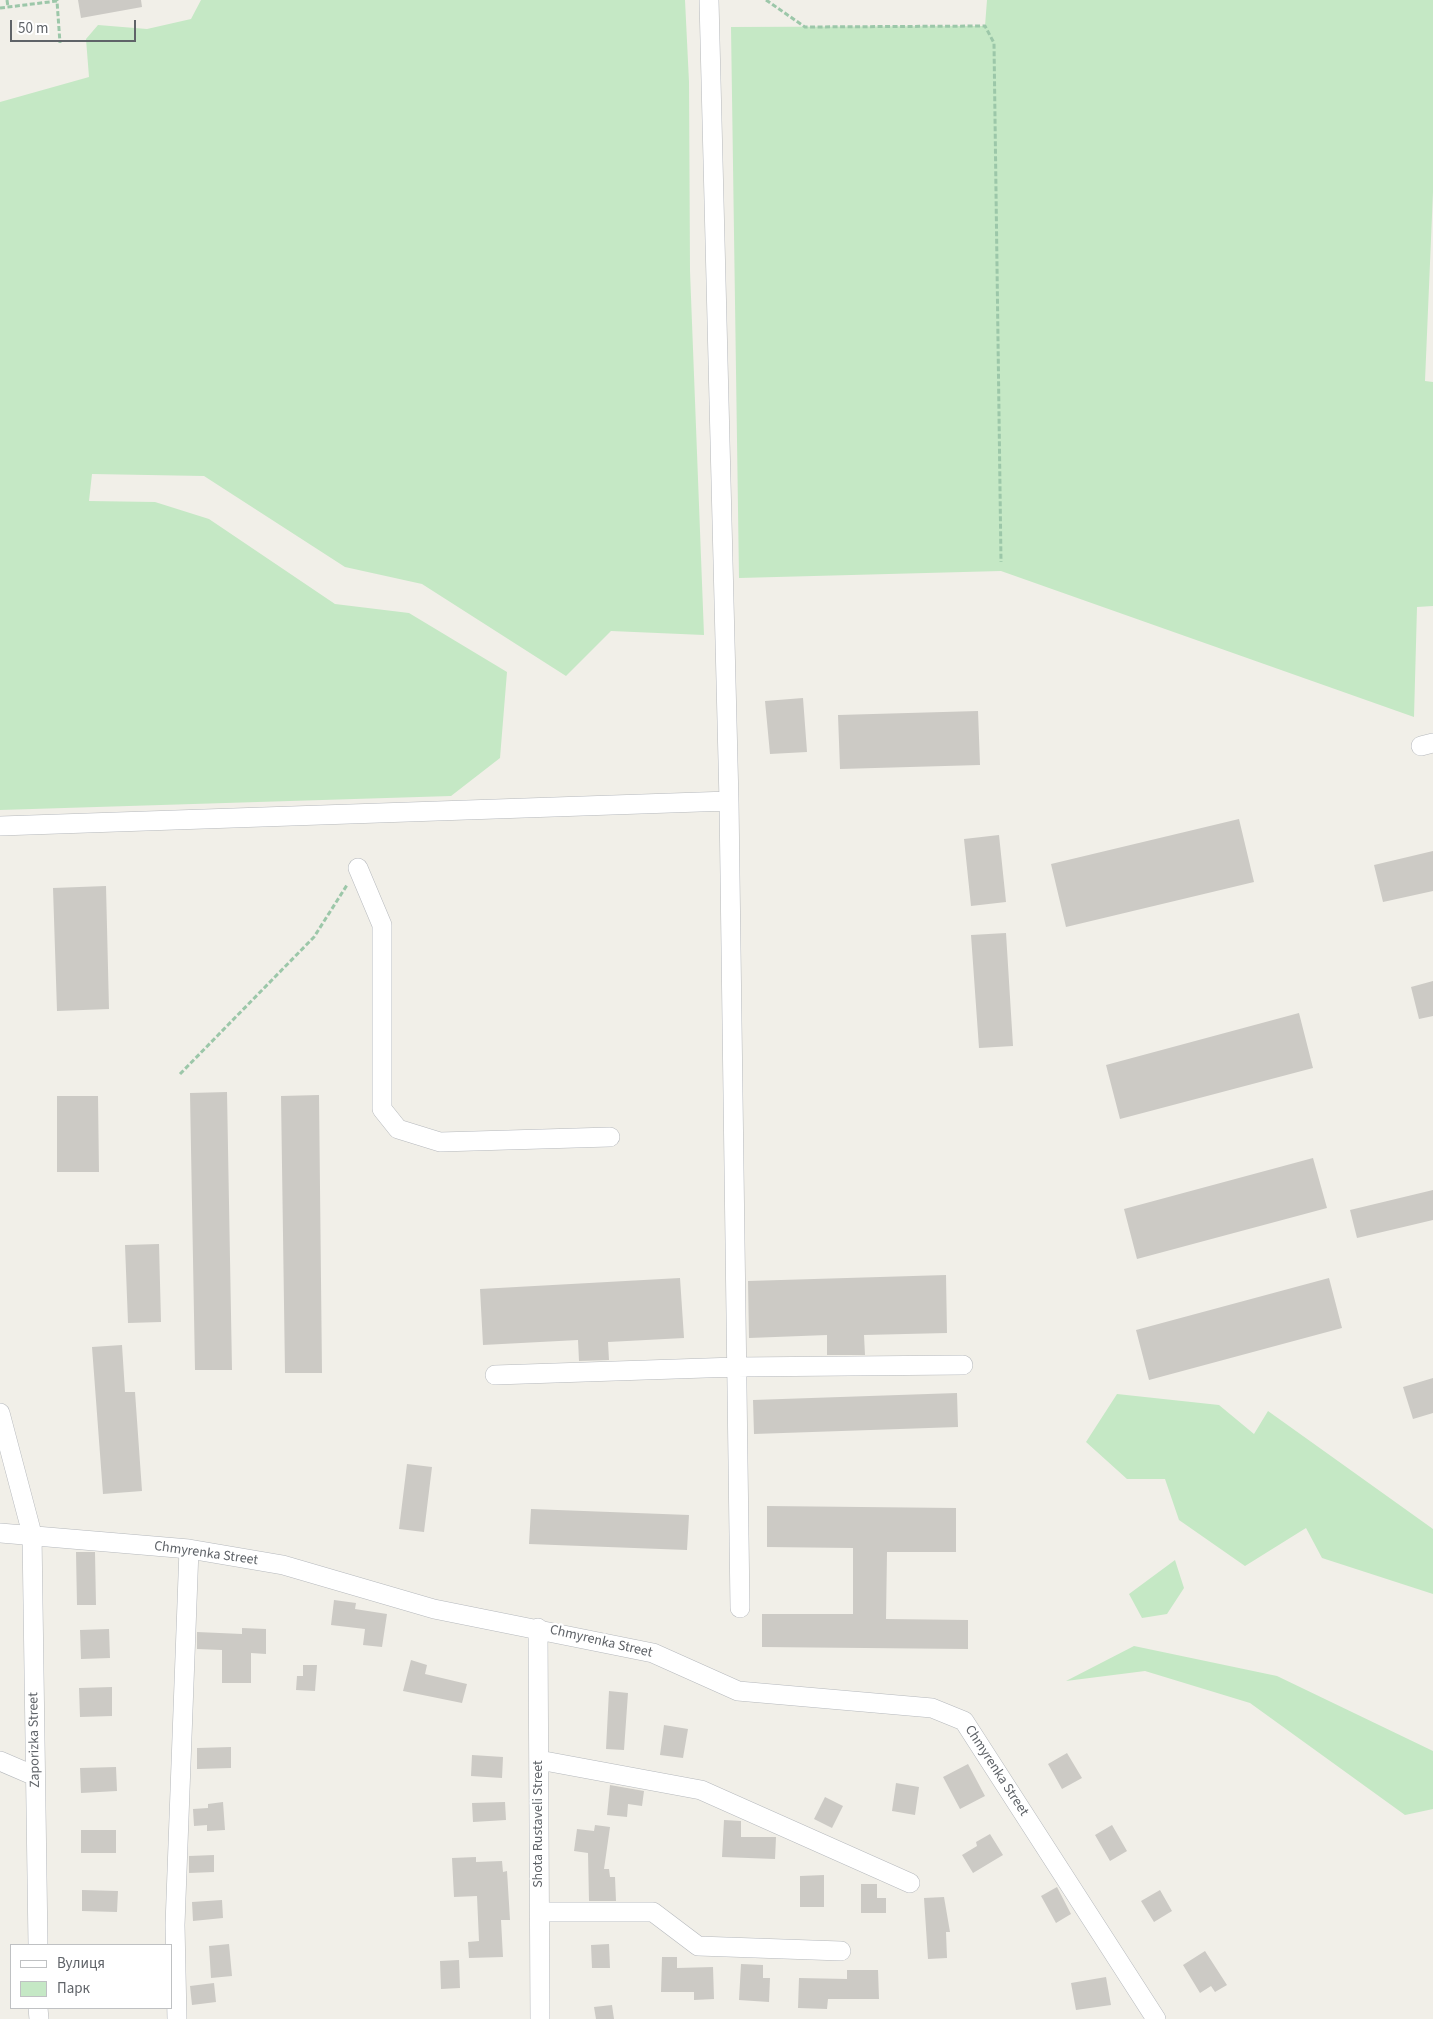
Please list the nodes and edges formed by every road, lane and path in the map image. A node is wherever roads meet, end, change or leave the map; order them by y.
1 (7, 0) edge
2 (709, 0) edge
3 (766, 0) edge
4 (8, 7) junction
5 (0, 8) edge
6 (60, 43) dead end
7 (1001, 562) dead end
8 (729, 801) junction
9 (0, 826) edge
10 (358, 868) joint
11 (180, 1074) dead end
12 (610, 1137) dead end
13 (963, 1365) dead end
14 (736, 1367) junction
15 (495, 1375) dead end
16 (0, 1412) edge
17 (0, 1533) edge
18 (32, 1534) junction
19 (188, 1549) junction
20 (740, 1608) dead end
21 (538, 1628) junction
22 (539, 1760) junction
23 (0, 1761) edge
24 (35, 1776) junction
25 (910, 1883) dead end
26 (540, 1912) junction
27 (38, 1944) edge
28 (841, 1951) dead end
29 (177, 2019) edge
30 (540, 2019) edge
31 (1156, 2019) edge

1 - 4 path
2 - 8 street
3 - 7 path
4 - 5 path
4 - 6 path
8 - 9 street
8 - 14 street
10 - 11 path
10 - 12 street
13 - 14 street
14 - 15 street
14 - 20 street
16 - 18 street, Zaporizka Street
17 - 18 street
18 - 19 street, Chmyrenka Street
18 - 24 street, Zaporizka Street
19 - 21 street, Chmyrenka Street
19 - 29 street
21 - 22 street, Shota Rustaveli Street
21 - 31 street, Chmyrenka Street
22 - 25 street
22 - 26 street, Shota Rustaveli Street
23 - 24 street
24 - 27 street, Zaporizka Street
26 - 28 street
26 - 30 street, Shota Rustaveli Street

